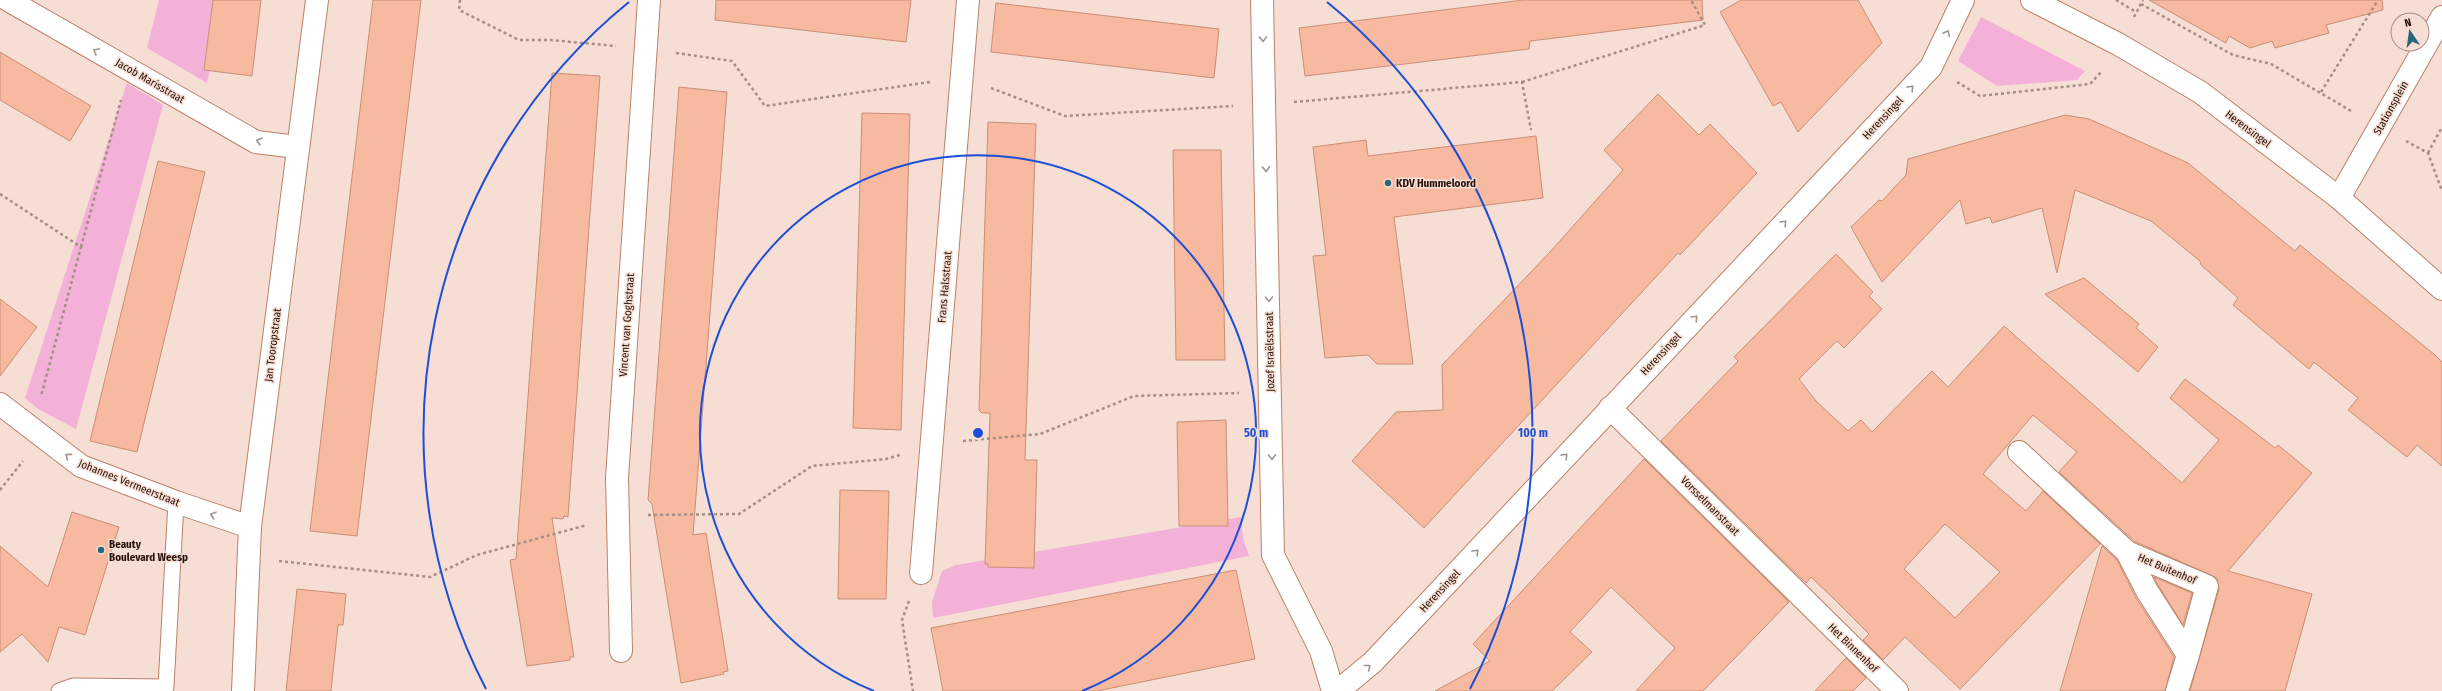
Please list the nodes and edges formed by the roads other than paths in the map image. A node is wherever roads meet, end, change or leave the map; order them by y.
1 (8, 0) edge
2 (317, 0) edge
3 (649, 0) edge
4 (968, 0) edge
5 (1262, 0) edge
6 (1963, 0) edge
7 (2032, 0) edge
8 (2442, 17) edge
9 (297, 147) junction
10 (2339, 198) junction
11 (2442, 289) edge
12 (0, 404) edge
13 (1610, 408) junction
14 (2019, 452) dead end
15 (176, 502) junction
16 (250, 527) junction
17 (2127, 552) junction
18 (921, 573) road end
19 (1809, 605) joint
20 (621, 651) dead end
21 (2188, 655) junction
22 (59, 691) edge
23 (243, 691) edge
24 (1333, 691) edge
25 (1338, 691) edge
26 (1898, 691) edge
27 (2177, 691) edge

9 -> 1 street, Jacob Marisstraat
2 - 9 street, Jan Tooropstraat
3 - 20 street, Vincent van Goghstraat
4 - 18 street, Frans Halsstraat
5 -> 24 street, Jozef Israëlsstraat
13 -> 6 street, Herensingel
7 - 10 street, Herensingel
8 - 10 street, Stationsplein
9 - 16 street, Jan Tooropstraat
10 - 11 street, Herensingel
15 -> 12 street, Johannes Vermeerstraat
13 - 19 street, Vorsselmanstraat
25 -> 13 street, Herensingel
14 - 17 street, Het Buitenhof
16 -> 15 street, Johannes Vermeerstraat
15 - 22 lane
16 - 23 street, Jan Tooropstraat
17 - 21 street, Het Buitenhof
17 - 21 street, Het Buitenhof
19 - 26 street, Het Binnenhof
21 - 27 street, Het Buitenhof

